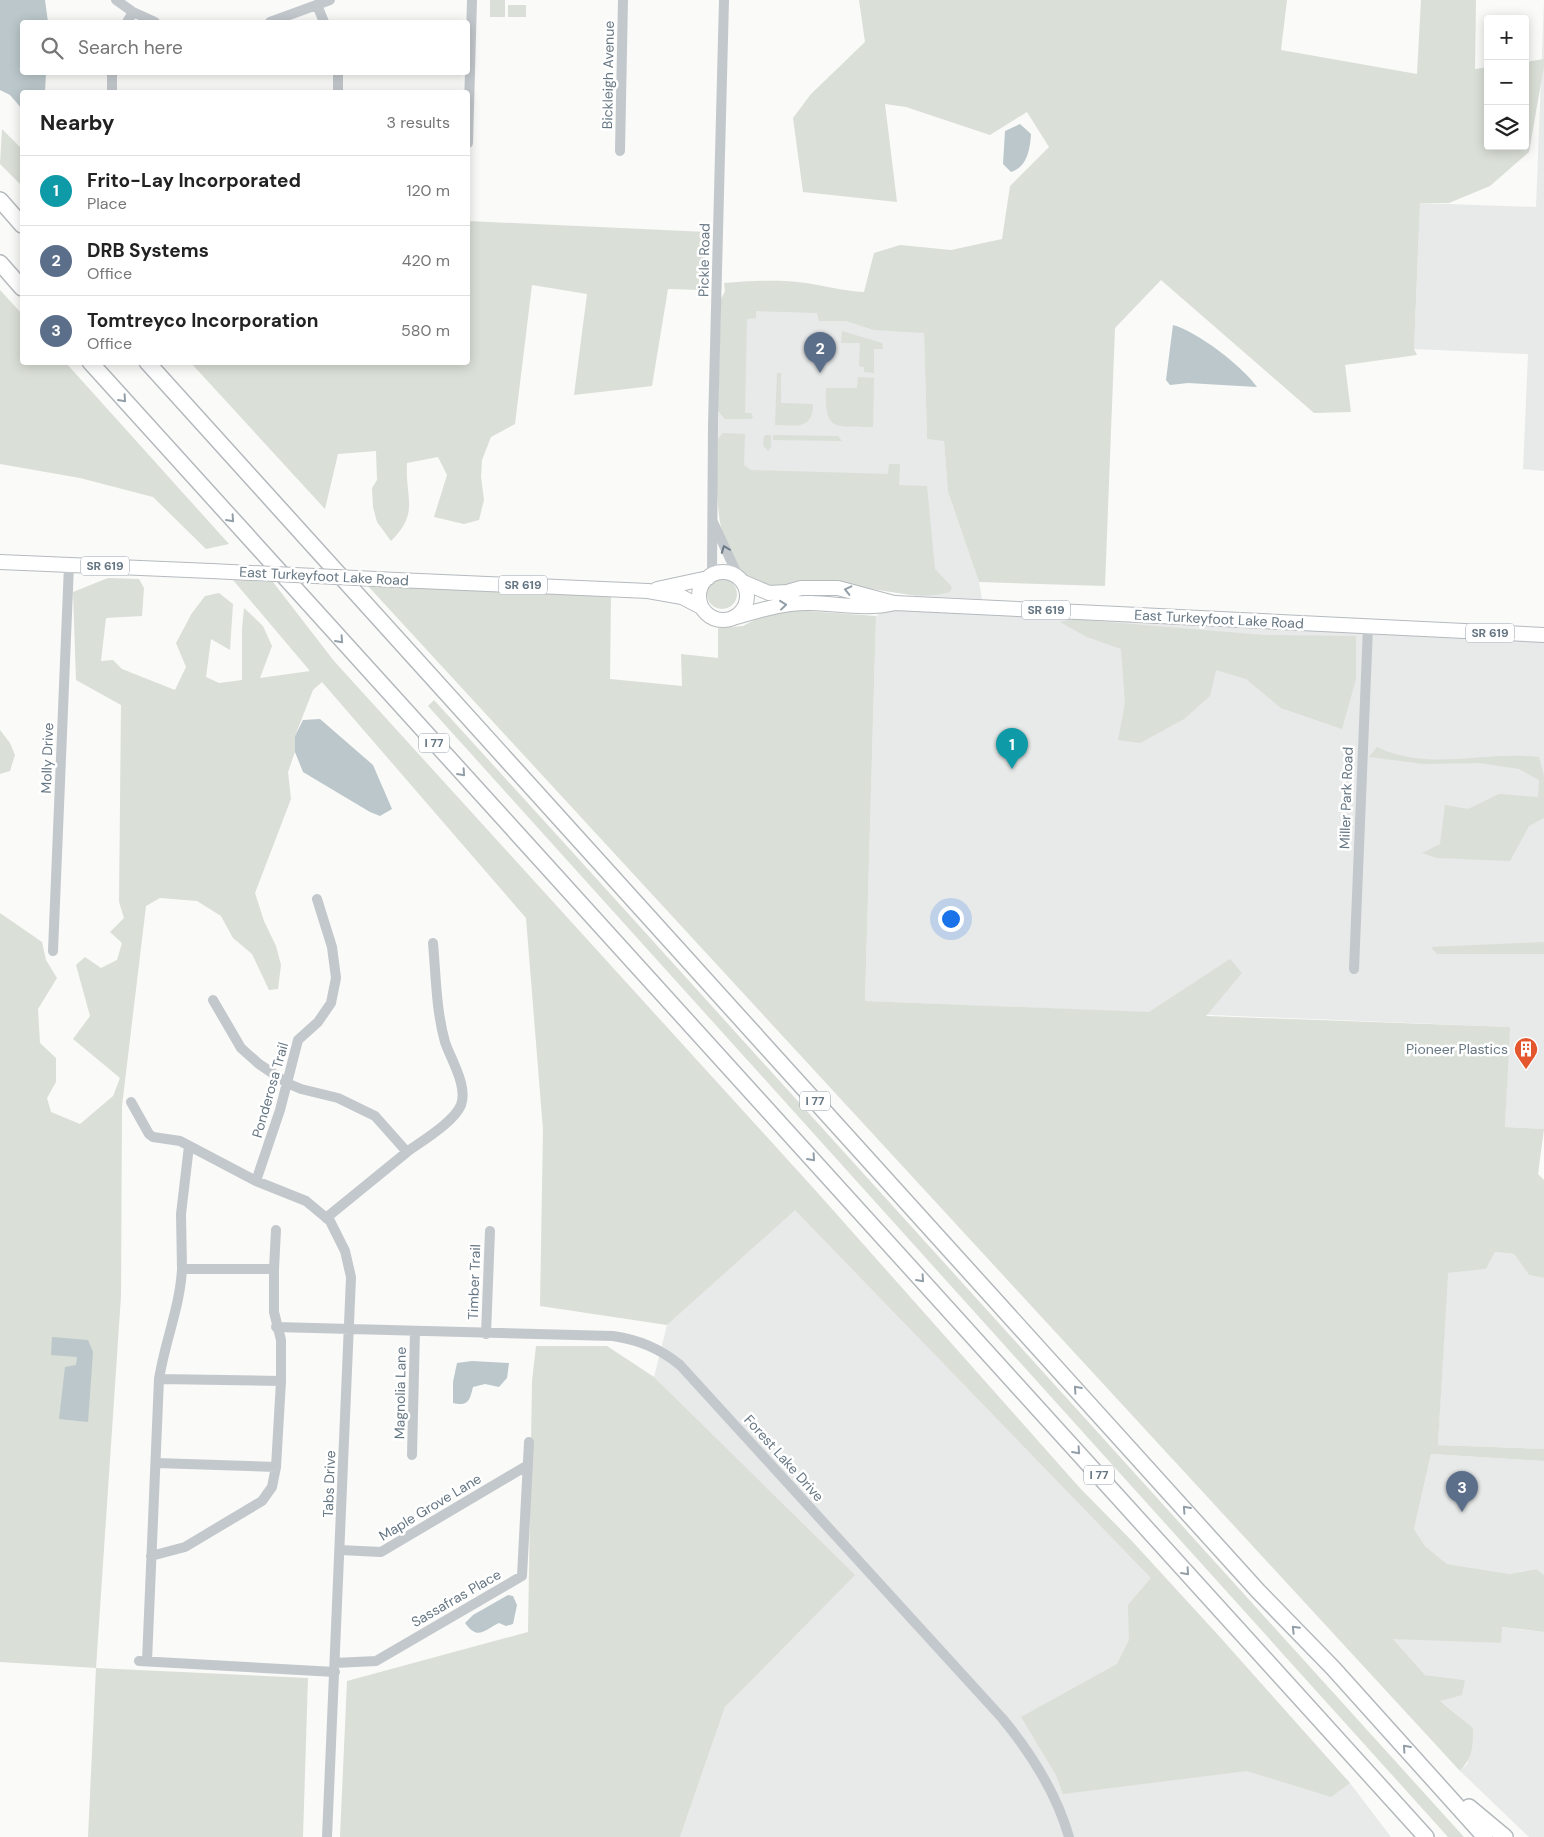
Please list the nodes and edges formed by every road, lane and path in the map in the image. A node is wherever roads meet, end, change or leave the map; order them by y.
1 (116, 0) edge
2 (330, 0) edge
3 (472, 0) edge
4 (623, 0) edge
5 (724, 0) edge
6 (317, 5) junction
7 (133, 12) junction
8 (128, 20) edge
9 (151, 20) edge
10 (276, 20) edge
11 (323, 20) edge
12 (470, 72) edge
13 (112, 75) edge
14 (338, 75) edge
15 (470, 75) edge
16 (112, 90) edge
17 (338, 90) edge
18 (469, 90) edge
19 (620, 151) dead end
20 (0, 200) edge
21 (20, 223) edge
22 (0, 264) edge
23 (20, 286) edge
24 (93, 365) edge
25 (150, 365) edge
26 (713, 522) junction
27 (0, 562) edge
28 (69, 565) junction
29 (710, 576) junction
30 (741, 579) junction
31 (648, 591) junction
32 (895, 603) junction
33 (701, 607) junction
34 (736, 618) junction
35 (1368, 627) junction
36 (1544, 635) edge
37 (317, 899) dead end
38 (433, 943) dead end
39 (53, 952) dead end
40 (1354, 969) dead end
41 (213, 1000) dead end
42 (287, 1083) junction
43 (131, 1102) dead end
44 (189, 1146) junction
45 (406, 1152) junction
46 (256, 1181) junction
47 (326, 1218) junction
48 (276, 1230) dead end
49 (490, 1231) dead end
50 (182, 1269) junction
51 (274, 1269) junction
52 (276, 1327) junction
53 (349, 1329) junction
54 (415, 1331) junction
55 (486, 1334) junction
56 (159, 1379) junction
57 (280, 1381) junction
58 (529, 1442) dead end
59 (412, 1455) dead end
60 (156, 1463) junction
61 (528, 1465) junction
62 (276, 1467) junction
63 (340, 1550) junction
64 (151, 1556) junction
65 (335, 1668) junction
66 (1425, 1769) junction
67 (1422, 1834) edge
68 (327, 1837) edge
69 (1069, 1837) edge
70 (1485, 1837) edge
71 (1504, 1837) edge

1 - 7 street
2 - 6 street
3 - 12 street
4 - 19 street, Bickleigh Avenue
5 - 26 street, Pickle Road
6 - 10 street
6 - 11 street
7 - 8 street
7 - 9 street
13 - 16 street
14 - 17 street
15 - 18 street
20 - 21 highway
22 - 23 highway
24 -> 67 highway, I 77
66 -> 25 highway, I 77
26 - 29 street, Pickle Road
30 -> 26 street, Pickle Road
27 - 28 main road, East Turkeyfoot Lake Road / SR 619
28 - 31 main road, East Turkeyfoot Lake Road / SR 619, bridge
28 - 39 street, Molly Drive
29 - 30 main road
29 - 31 main road, East Turkeyfoot Lake Road
29 - 33 main road
32 -> 30 main road, East Turkeyfoot Lake Road
30 - 34 main road
31 - 33 main road, East Turkeyfoot Lake Road
34 -> 32 main road, East Turkeyfoot Lake Road
32 - 35 main road, East Turkeyfoot Lake Road / SR 619
33 - 34 main road
35 - 36 main road, East Turkeyfoot Lake Road / SR 619
35 - 40 street, Miller Park Road
37 - 42 street, Ponderosa Trail
38 - 45 street
41 - 42 street
42 - 45 street
42 - 46 street, Ponderosa Trail
43 - 44 street, Tabs Drive
44 - 46 street, Tabs Drive
44 - 50 street
45 - 47 street
46 - 47 street, Tabs Drive
47 - 53 street, Tabs Drive
48 - 51 street
49 - 55 street, Timber Trail
50 - 51 street
50 - 56 street
51 - 52 street
52 - 53 street, Forest Lake Drive
52 - 57 street
53 - 54 street, Forest Lake Drive
53 - 63 street, Tabs Drive
54 - 55 street, Forest Lake Drive
54 - 59 street, Magnolia Lane
55 - 69 street, Forest Lake Drive
56 - 57 street
56 - 60 street
57 - 62 street
58 - 61 street, Sassafras Place
60 - 62 street
60 - 64 street
61 - 63 street, Maple Grove Lane
61 - 65 street, Sassafras Place
62 - 64 street
63 - 65 street, Tabs Drive
64 - 65 street
65 - 68 street, Tabs Drive
66 - 70 highway, I 77
66 - 71 highway

